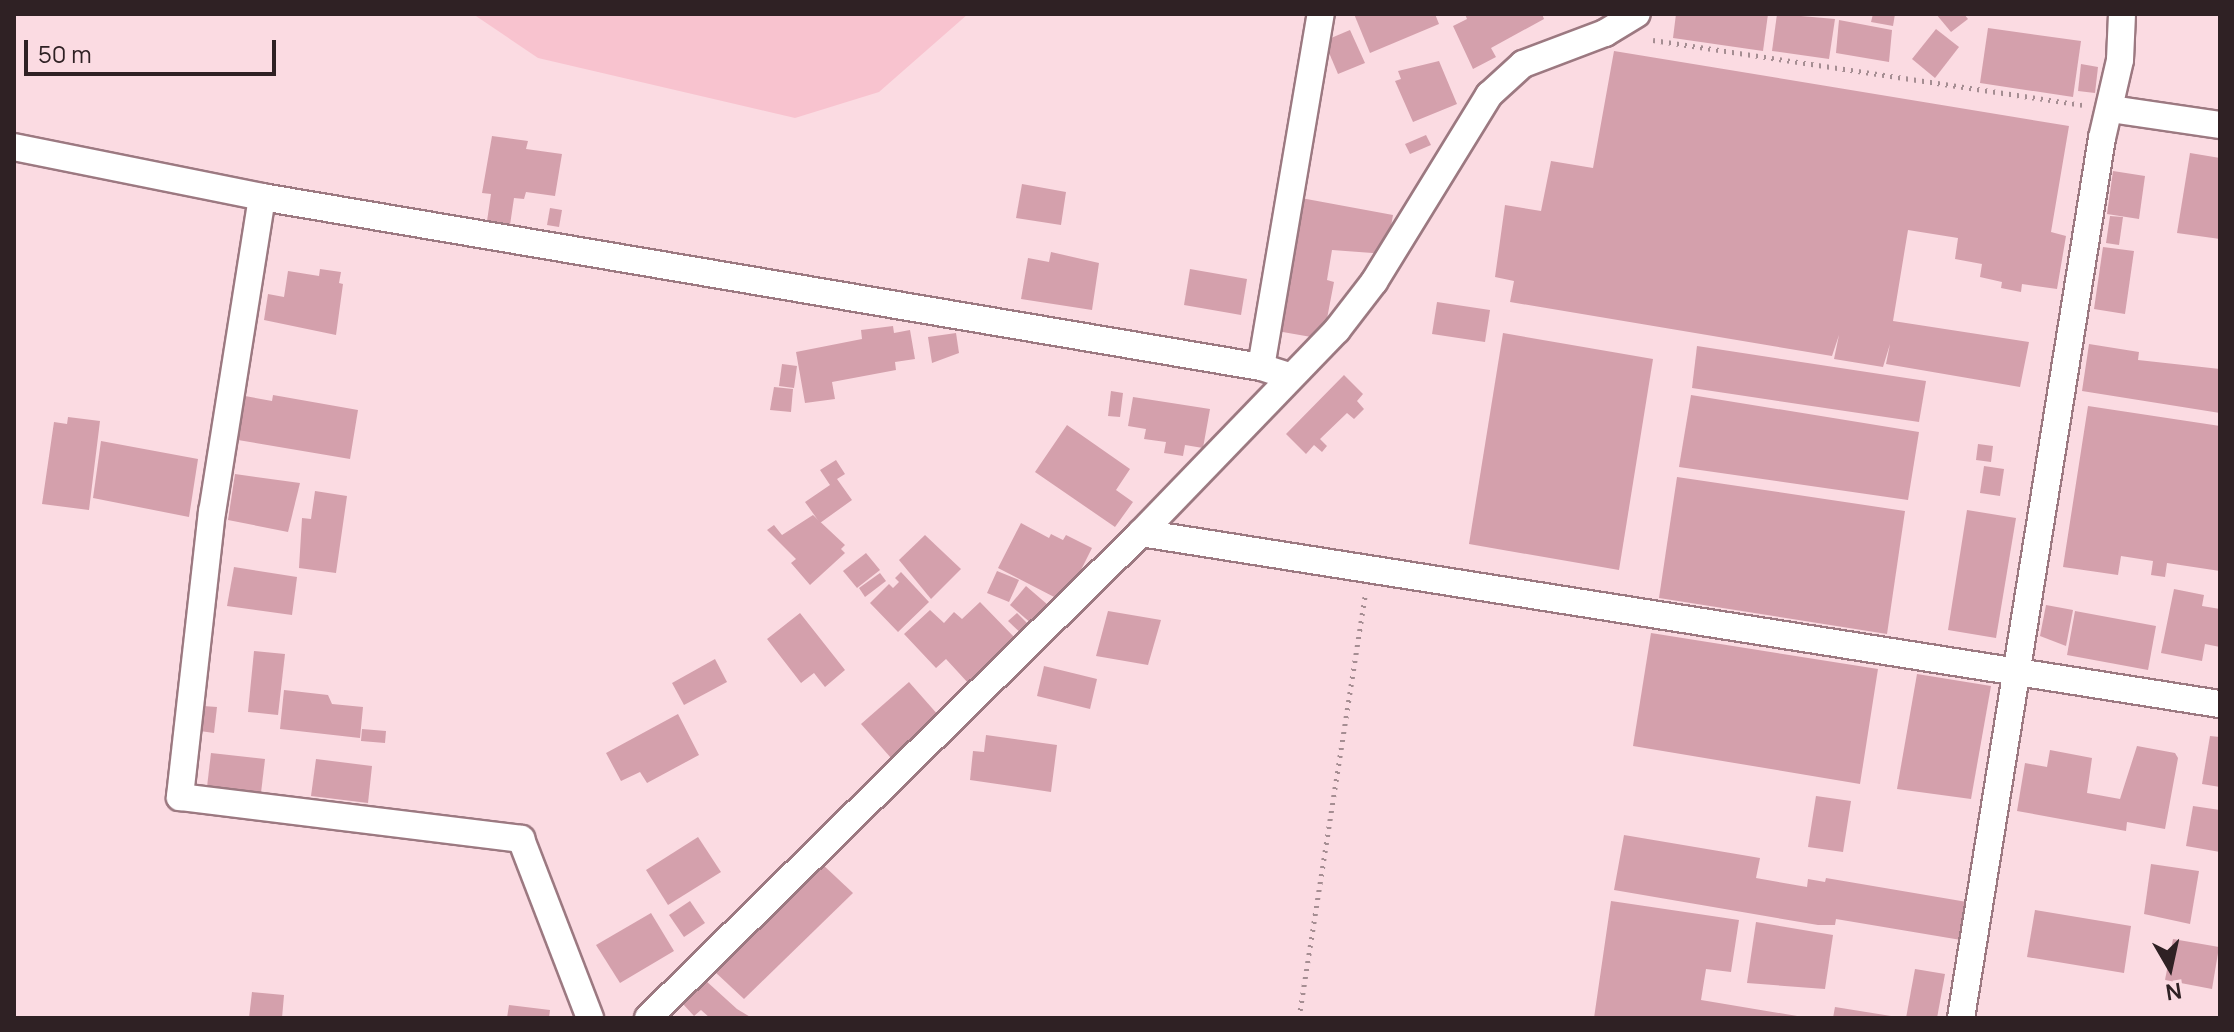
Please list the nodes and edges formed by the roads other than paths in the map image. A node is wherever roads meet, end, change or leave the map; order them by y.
1 (1321, 14) edge
2 (1637, 14) edge
3 (2122, 14) edge
4 (2111, 109) junction
5 (2220, 125) edge
6 (14, 147) edge
7 (262, 197) junction
8 (1261, 367) junction
9 (1288, 376) junction
10 (1141, 533) junction
11 (2018, 671) junction
12 (2220, 704) edge
13 (590, 1018) edge
14 (648, 1018) edge
15 (1961, 1018) edge

1 - 8 street
2 - 9 street
3 - 4 street
4 - 5 street
4 - 11 street
6 - 7 street
7 - 8 street
7 - 13 street
8 - 9 street
9 - 10 street
10 - 11 street
10 - 14 street
11 - 12 street
11 - 15 street

